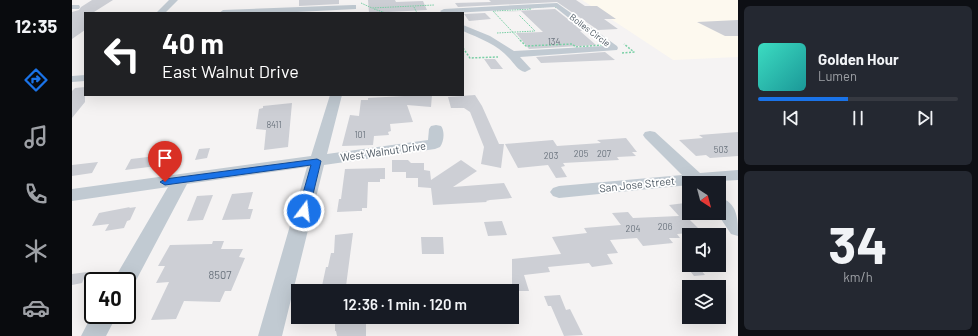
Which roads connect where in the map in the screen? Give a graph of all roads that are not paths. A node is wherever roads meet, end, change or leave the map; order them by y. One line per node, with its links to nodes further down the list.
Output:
1 (174, 0): 4 (street)
2 (436, 4): 6 (street)
3 (354, 6): 5 (street)
4 (161, 12)
5 (242, 12)
6 (444, 12): 8 (street, Bolles Circle)
7 (464, 28): 8 (street)
8 (508, 55): 9 (street)
9 (525, 69)
10 (84, 78): 11 (street)
11 (72, 79)
12 (336, 96): 15 (street)
13 (436, 129): 15 (street, West Walnut Drive)
14 (650, 135): 17 (street)
15 (317, 161): 19 (street); 28 (street)
16 (738, 174): 18 (street, San Jose Street)
17 (694, 176)
18 (725, 176)
19 (181, 180): 22 (street); 25 (street)
20 (682, 181): 21 (street, San Jose Street)
21 (560, 192)
22 (72, 195)
23 (726, 211): 24 (street)
24 (738, 229)
25 (129, 272)
26 (100, 324): 27 (street)
27 (94, 336)
28 (270, 336)

